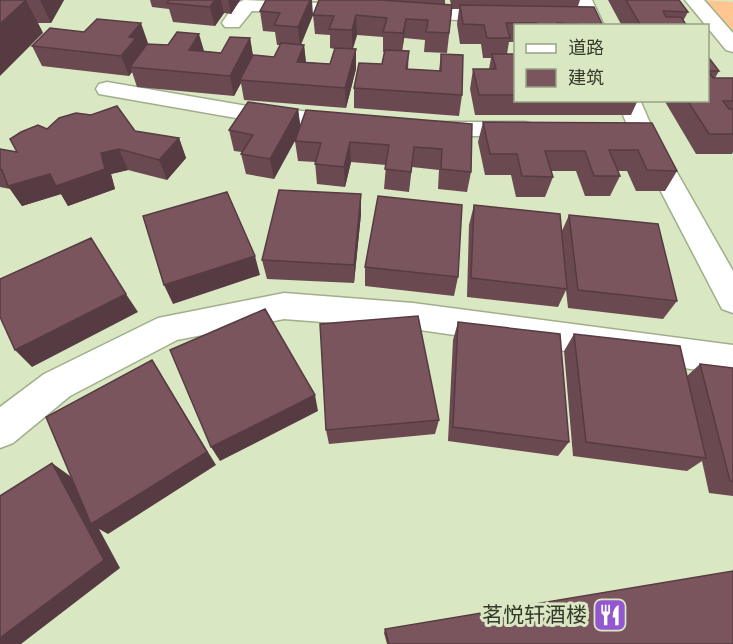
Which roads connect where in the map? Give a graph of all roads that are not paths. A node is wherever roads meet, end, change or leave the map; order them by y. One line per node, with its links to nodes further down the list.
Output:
1 (694, 0): 6 (street)
2 (589, 14): 4 (street)
3 (523, 16): 5 (street)
4 (568, 16)
5 (232, 23)
6 (733, 46)
7 (107, 89): 9 (street)
8 (628, 102): 12 (street)
9 (366, 124)
10 (400, 126): 11 (street)
11 (548, 129)
12 (733, 300)
13 (733, 360): 14 (street)
14 (0, 430)

